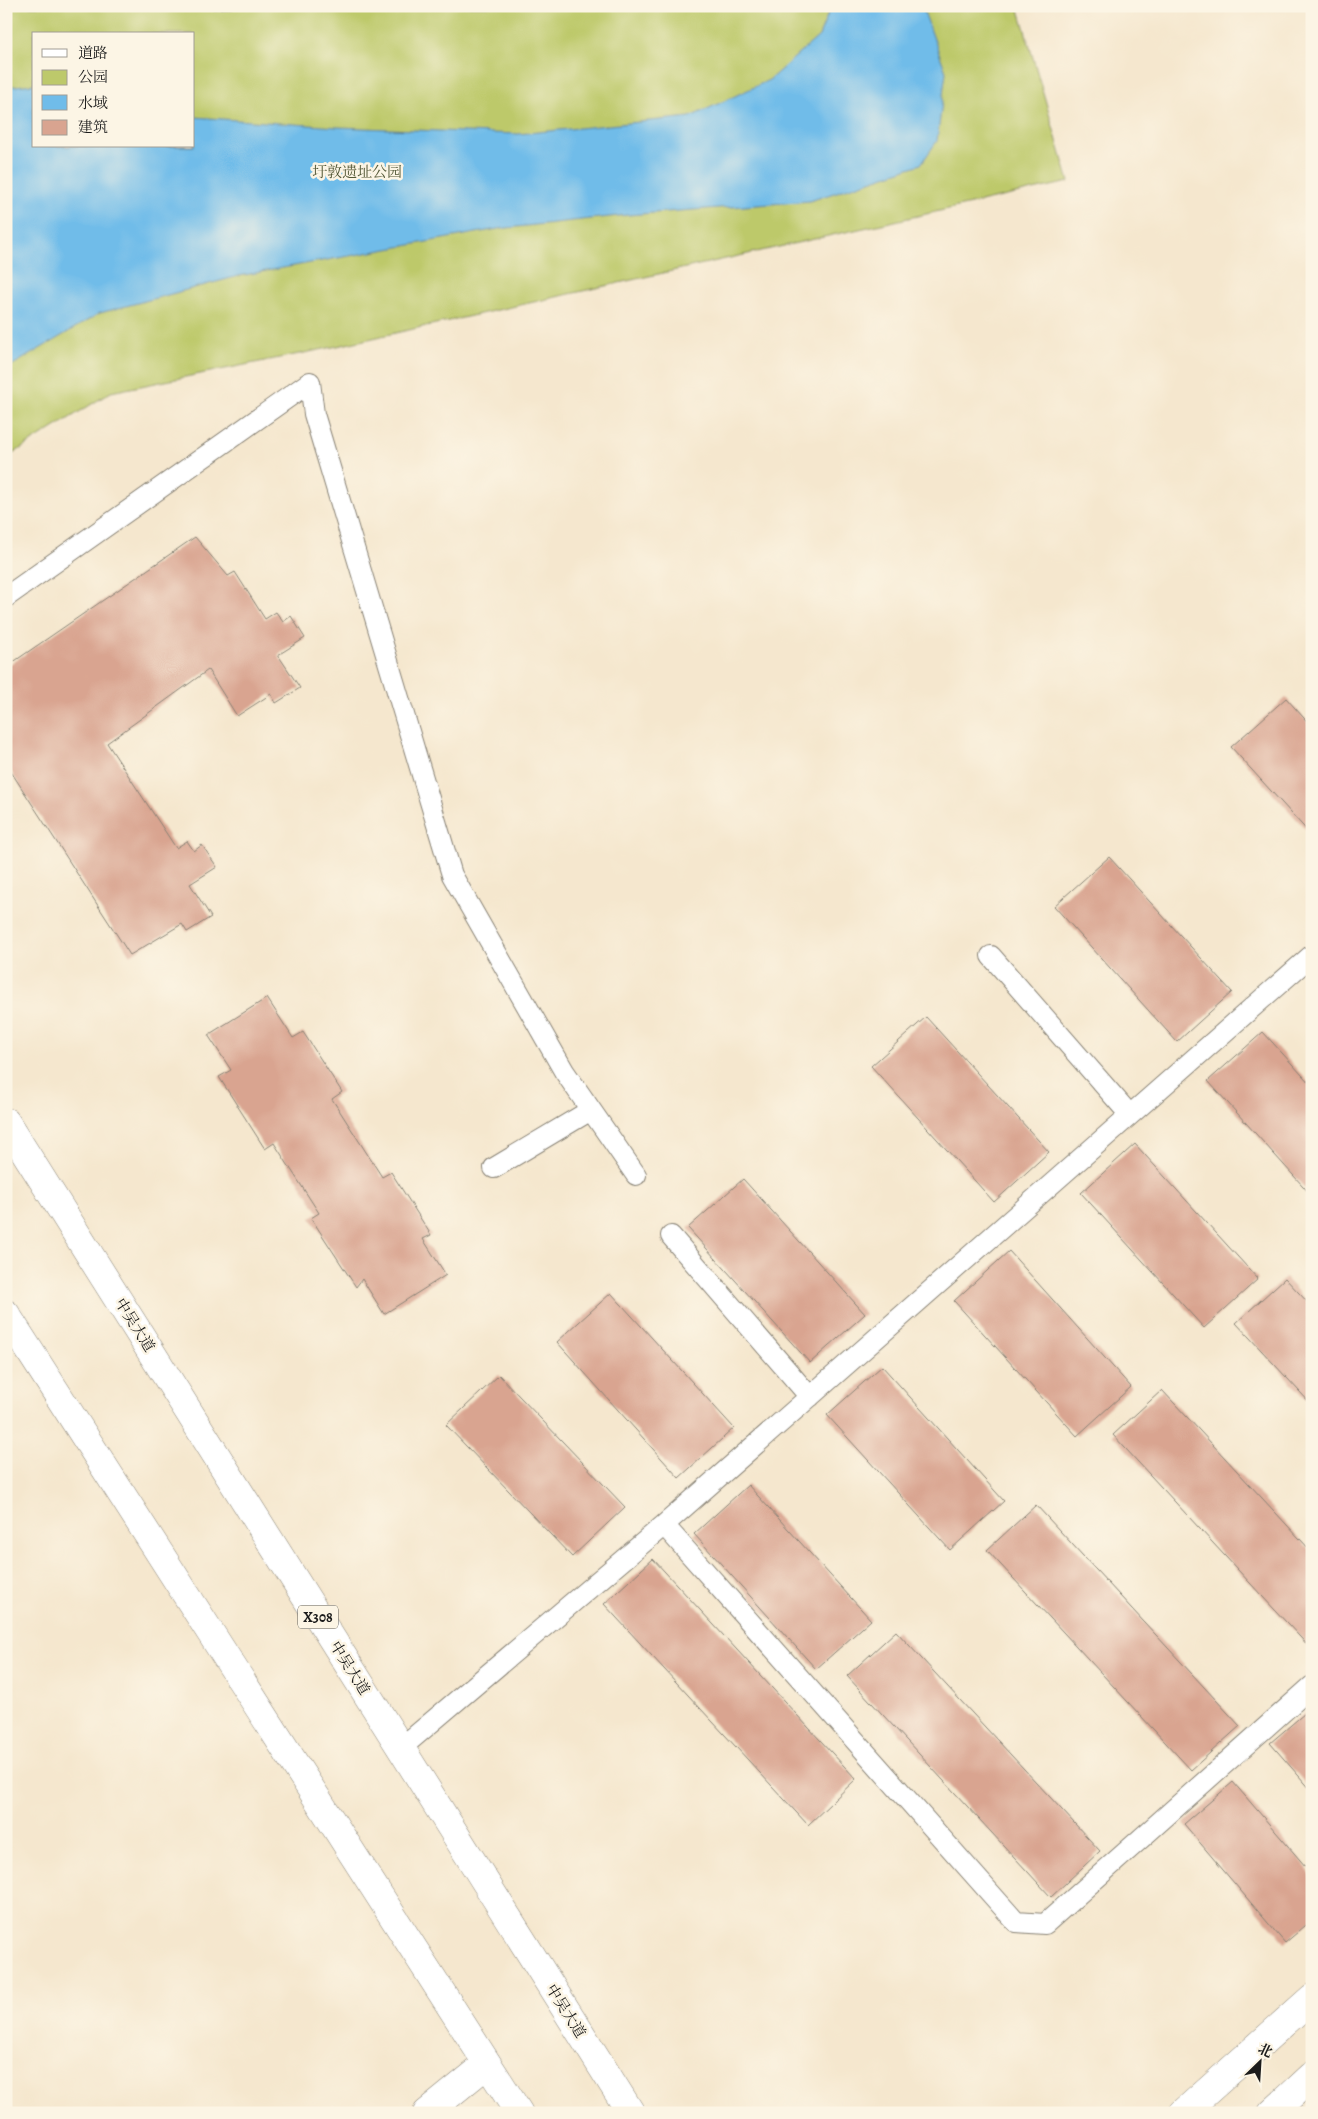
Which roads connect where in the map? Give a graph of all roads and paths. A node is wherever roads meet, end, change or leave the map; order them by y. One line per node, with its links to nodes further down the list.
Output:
1 (6, 597): 4 (lane)
2 (1312, 955): 5 (lane)
3 (991, 956): 5 (lane)
4 (591, 1110): 7 (lane); 8 (lane)
5 (1130, 1116): 11 (lane)
6 (6, 1122): 14 (main road, 中吴大道 / X308)
7 (494, 1168)
8 (636, 1175)
9 (671, 1236): 11 (lane)
10 (6, 1314): 16 (main road)
11 (810, 1397): 12 (lane)
12 (664, 1526): 13 (lane); 14 (lane)
13 (1312, 1686)
14 (401, 1748): 20 (main road, 中吴大道 / X308)
15 (1312, 1998): 21 (main road)
16 (488, 2064): 18 (main road); 19 (main road)
17 (1312, 2076): 22 (main road)
18 (427, 2113)
19 (519, 2113)
20 (631, 2113)
21 (1183, 2113)
22 (1272, 2113)

